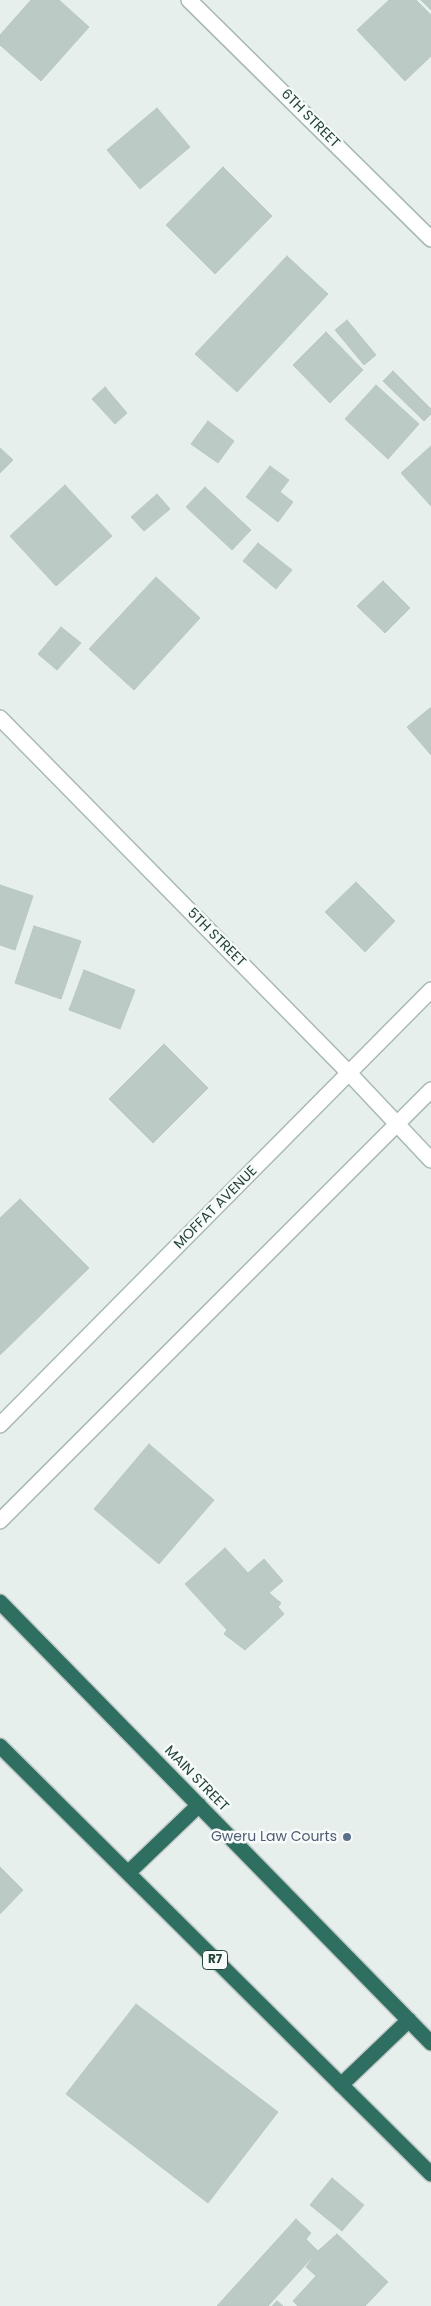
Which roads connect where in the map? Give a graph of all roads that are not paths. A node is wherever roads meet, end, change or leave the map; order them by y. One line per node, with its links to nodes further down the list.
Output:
1 (189, 0): 2 (street, 6TH STREET)
2 (431, 239)
3 (0, 718): 5 (street, 5TH STREET)
4 (431, 990): 5 (street, MOFFAT AVENUE)
5 (349, 1073): 7 (street, 5TH STREET); 9 (street, MOFFAT AVENUE)
6 (431, 1090): 7 (street)
7 (396, 1125): 8 (street, 5TH STREET); 10 (street)
8 (431, 1160)
9 (0, 1424)
10 (0, 1520)
11 (0, 1602): 13 (highway, MAIN STREET)
12 (0, 1746): 14 (highway, R7)
13 (199, 1805): 14 (highway); 15 (highway, MAIN STREET)
14 (128, 1873): 17 (highway, R7)
15 (409, 2020): 16 (highway, MAIN STREET); 17 (highway)
16 (431, 2043)
17 (342, 2085): 18 (highway, R7)
18 (431, 2174)

